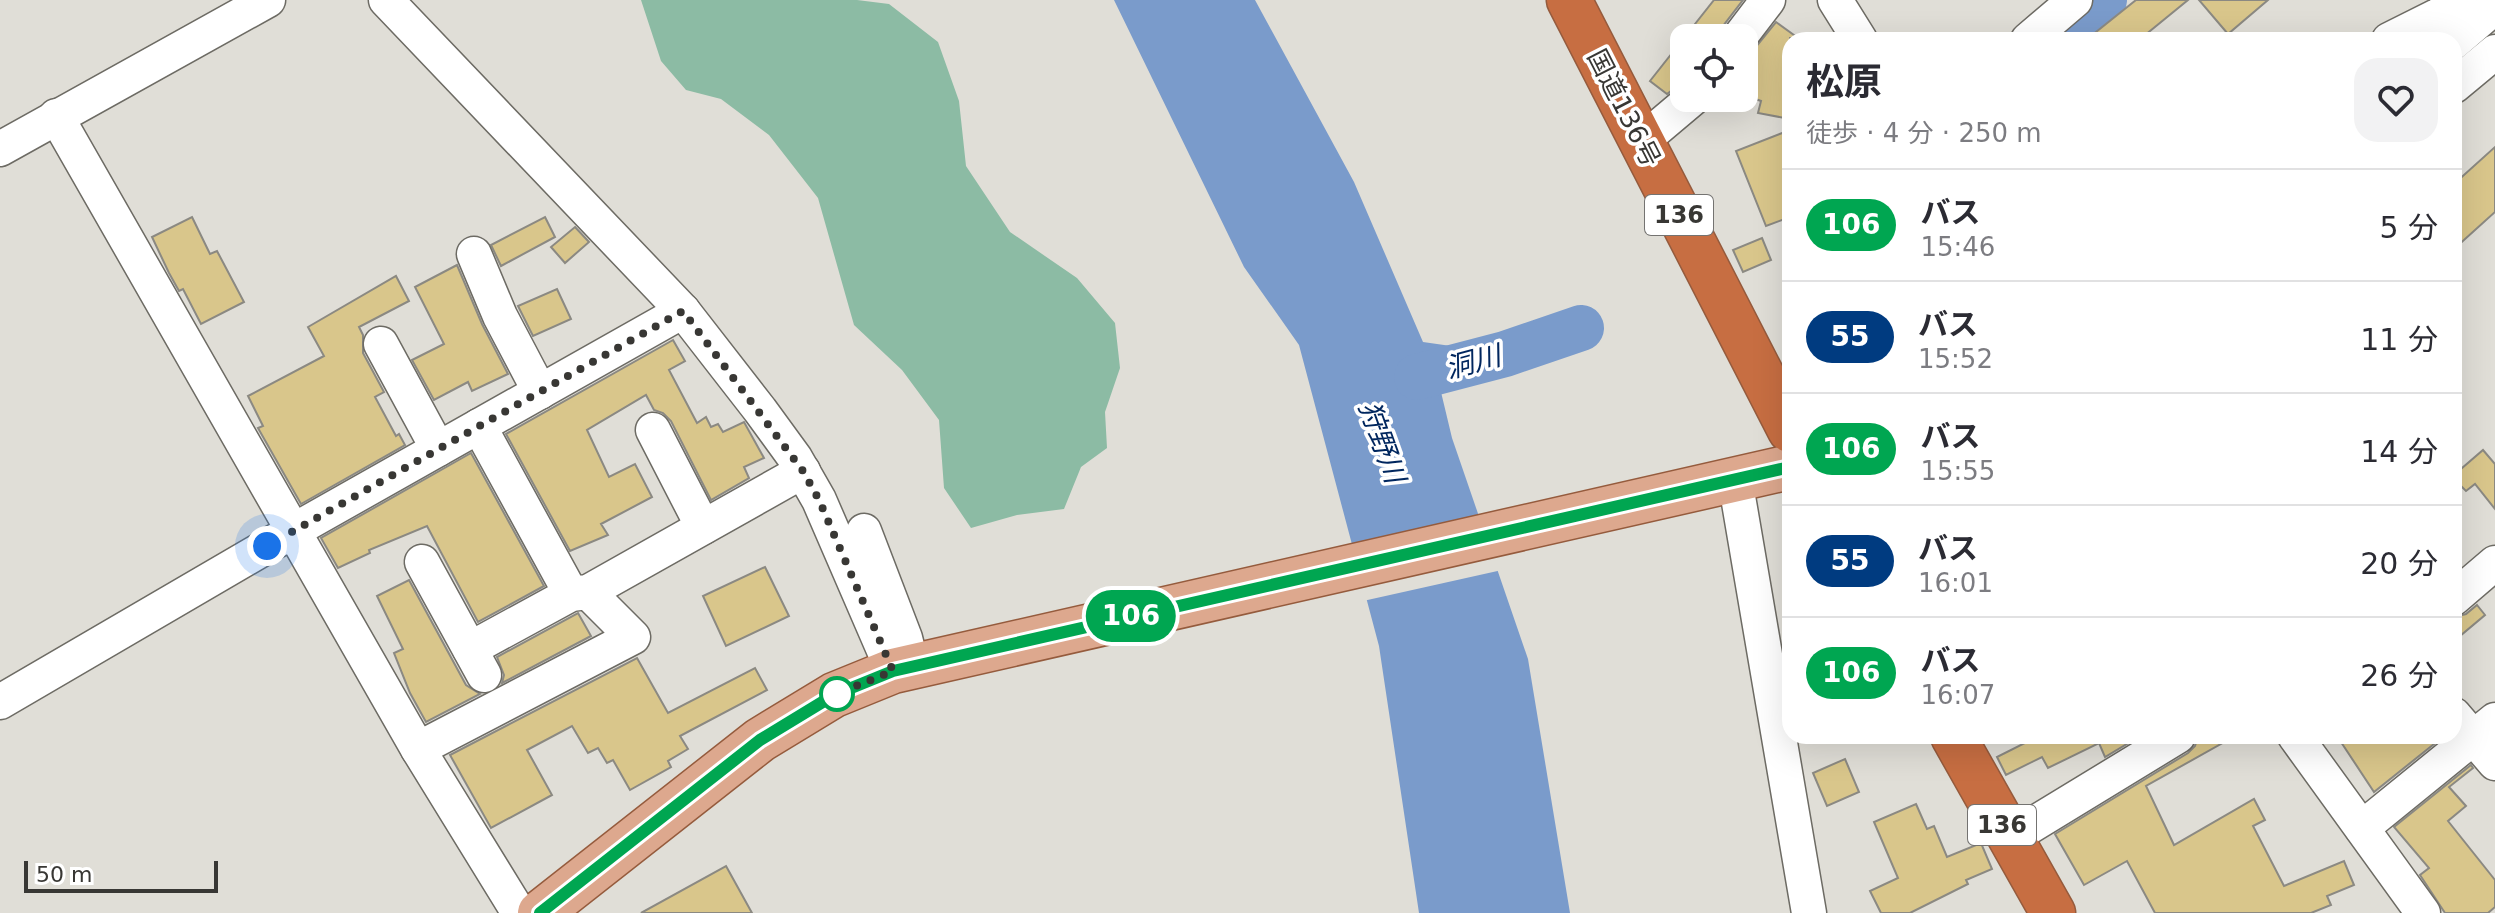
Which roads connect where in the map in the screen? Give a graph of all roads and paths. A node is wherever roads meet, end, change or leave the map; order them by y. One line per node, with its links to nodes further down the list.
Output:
1 (268, 0): 16 (street)
2 (386, 0): 20 (street)
3 (1569, 0): 17 (highway, 国道136号 / 136)
4 (1768, 0): 9 (street)
5 (1835, 0): 10 (street)
6 (2075, 0): 11 (street)
7 (2495, 7): 8 (street)
8 (2445, 14): 12 (street)
9 (1750, 24)
10 (1855, 32)
11 (2037, 32)
12 (2406, 32)
13 (2495, 52): 14 (street)
14 (2462, 79)
15 (1676, 112): 17 (street)
16 (56, 116): 18 (street); 30 (street)
17 (1642, 141): 22 (highway, 国道136号 / 136)
18 (0, 149)
19 (474, 254): 23 (street)
20 (683, 311): 23 (street); 27 (street)
21 (381, 344): 26 (street)
22 (1779, 380)
23 (540, 392): 24 (street)
24 (479, 426): 26 (street); 35 (street)
25 (653, 430): 29 (street)
26 (438, 449): 30 (street)
27 (803, 471): 29 (street); 37 (street)
28 (1764, 473): 36 (street); 37 (main road)
29 (703, 527): 35 (street)
30 (293, 531): 38 (street); 45 (street)
31 (864, 531): 37 (street)
32 (422, 562): 35 (street)
33 (2495, 563): 34 (street)
34 (2462, 591)
35 (580, 593): 45 (street)
36 (1782, 649)
37 (910, 667): 50 (main road)
38 (0, 702)
39 (2474, 724): 46 (street)
40 (1792, 744): 51 (street)
41 (1957, 744): 48 (highway, 136)
42 (2165, 744): 48 (street)
43 (2301, 744): 47 (street)
44 (2452, 744): 47 (street)
45 (418, 749): 49 (street)
46 (2495, 763)
47 (2362, 828): 53 (street)
48 (2009, 839): 52 (highway, 136)
49 (519, 913)
50 (540, 913)
51 (1809, 913)
52 (2053, 913)
53 (2423, 913)

